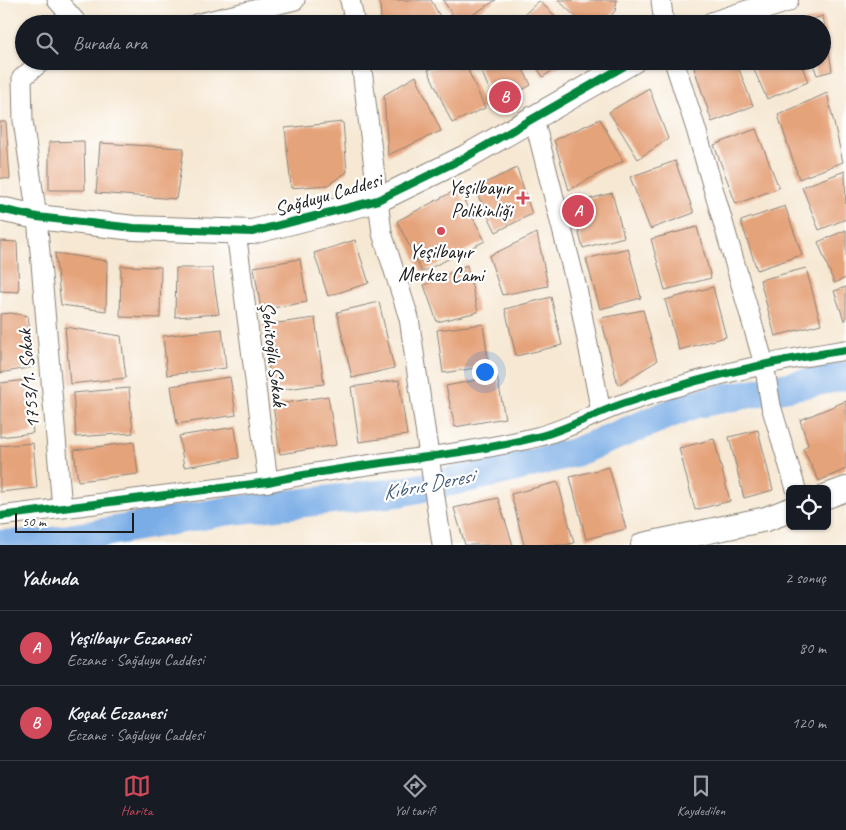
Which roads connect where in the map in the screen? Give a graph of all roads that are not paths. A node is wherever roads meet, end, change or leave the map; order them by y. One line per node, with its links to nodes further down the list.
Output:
1 (56, 0): 6 (street)
2 (295, 0): 7 (street)
3 (350, 0): 8 (street)
4 (661, 0): 9 (street)
5 (786, 0): 10 (street)
6 (70, 15)
7 (233, 15)
8 (353, 15)
9 (663, 15)
10 (740, 15)
11 (31, 70): 18 (street, 1753/1. Sokak)
12 (362, 70): 16 (street)
13 (618, 70): 15 (street, Sağduyu Caddesi)
14 (677, 70): 21 (street)
15 (534, 120): 16 (street, Sağduyu Caddesi); 22 (street)
16 (378, 200): 19 (street, Sağduyu Caddesi); 23 (street)
17 (0, 209): 18 (street, Sağduyu Caddesi)
18 (37, 217): 19 (street, Sağduyu Caddesi); 28 (street, 1753/1. Sokak)
19 (236, 231): 24 (street, Şehitoğlu Sokak)
20 (846, 350): 21 (street)
21 (765, 365): 22 (street); 25 (street)
22 (601, 412): 23 (street)
23 (430, 457): 24 (street); 31 (street)
24 (268, 482): 28 (street)
25 (795, 485)
26 (846, 489): 27 (street)
27 (831, 495)
28 (62, 508): 30 (street)
29 (786, 512): 32 (street)
30 (0, 516)
31 (442, 545)
32 (643, 545)

